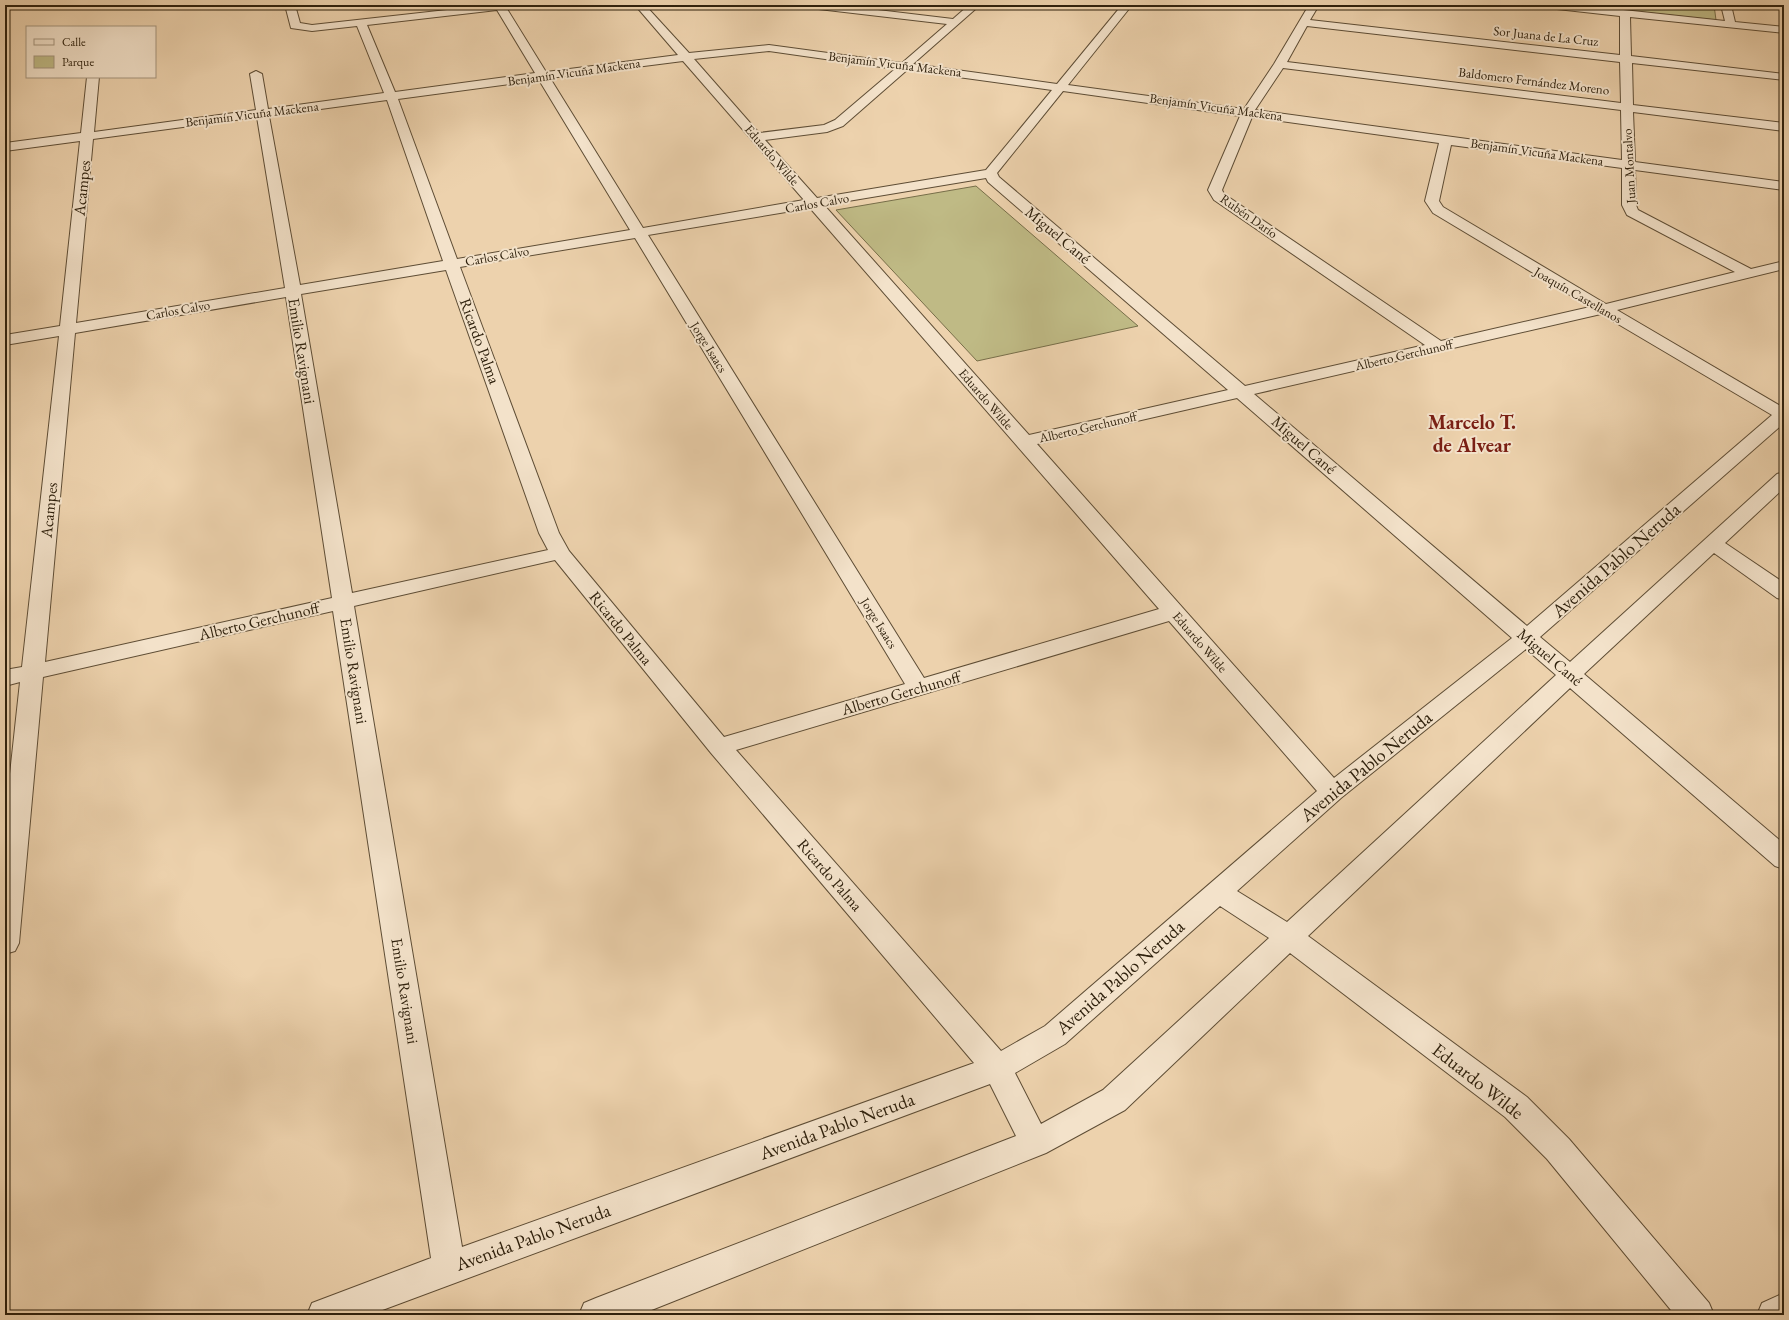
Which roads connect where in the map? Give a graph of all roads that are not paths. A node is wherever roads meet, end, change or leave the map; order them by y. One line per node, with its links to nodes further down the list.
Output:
1 (290, 5): 14 (street)
2 (519, 5): 10 (street)
3 (640, 5): 17 (street, Eduardo Wilde)
4 (810, 5): 12 (street)
5 (975, 5): 12 (street)
6 (1127, 5): 25 (street)
7 (1314, 5): 13 (street, Rubén Darío)
8 (1548, 5): 11 (street)
9 (1726, 5): 15 (street)
10 (500, 7): 14 (street); 22 (street, Jorge Isaacs)
11 (1625, 13): 15 (street); 18 (street, Juan Montalvo)
12 (955, 22): 20 (street)
13 (1305, 23): 18 (street, Sor Juana de La Cruz); 19 (street, Rubén Darío)
14 (361, 24): 26 (street, Ricardo Palma)
15 (1731, 25): 16 (street)
16 (1784, 30)
17 (685, 57): 20 (street, Benjamín Vicuña Mackena); 22 (street, Benjamín Vicuña Mackena); 32 (street, Eduardo Wilde)
18 (1626, 59): 23 (street, Sor Juana de La Cruz); 27 (street, Juan Montalvo)
19 (1280, 64): 27 (street, Baldomero Fernández Moreno); 28 (street, Rubén Darío)
20 (904, 65): 25 (street, Benjamín Vicuña Mackena); 32 (street)
21 (256, 74): 29 (street, Emilio Ravignani)
22 (542, 76): 26 (street, Benjamín Vicuña Mackena); 39 (street, Jorge Isaacs)
23 (1784, 77)
24 (93, 78): 31 (street, Acampes)
25 (1061, 86): 28 (street, Benjamín Vicuña Mackena); 36 (street)
26 (391, 96): 29 (street, Benjamín Vicuña Mackena); 40 (street, Ricardo Palma)
27 (1627, 107): 30 (street, Baldomero Fernández Moreno); 35 (street, Juan Montalvo)
28 (1248, 112): 33 (street, Benjamín Vicuña Mackena); 47 (street, Rubén Darío)
29 (264, 113): 31 (street, Benjamín Vicuña Mackena); 43 (street, Emilio Ravignani)
30 (1784, 127)
31 (87, 136): 34 (street, Benjamín Vicuña Mackena); 45 (street, Acampes)
32 (756, 137): 38 (street, Eduardo Wilde)
33 (1446, 140): 35 (street, Benjamín Vicuña Mackena); 44 (street, Joaquín Castellanos)
34 (5, 147)
35 (1628, 165): 37 (street, Benjamín Vicuña Mackena); 42 (street, Juan Montalvo)
36 (990, 174): 38 (street, Carlos Calvo); 48 (street, Miguel Cané)
37 (1784, 186)
38 (814, 204): 39 (street, Carlos Calvo); 50 (street, Eduardo Wilde)
39 (638, 233): 40 (street, Carlos Calvo); 61 (street, Jorge Isaacs)
40 (452, 264): 43 (street, Carlos Calvo); 53 (street, Ricardo Palma)
41 (1784, 265): 42 (street, Alberto Gerchunoff)
42 (1748, 273): 44 (street, Alberto Gerchunoff)
43 (293, 291): 45 (street, Carlos Calvo); 55 (street, Emilio Ravignani)
44 (1603, 309): 47 (street, Alberto Gerchunoff); 49 (street, Joaquín Castellanos)
45 (67, 329): 46 (street, Carlos Calvo); 58 (street, Acampes)
46 (5, 340)
47 (1439, 347): 48 (street, Alberto Gerchunoff)
48 (1243, 392): 50 (street, Alberto Gerchunoff); 57 (street, Miguel Cané)
49 (1784, 414): 57 (street, Avenida Pablo Neruda)
50 (1024, 442): 56 (street, Eduardo Wilde)
51 (1784, 478): 52 (street)
52 (1714, 544): 54 (street); 59 (street)
53 (560, 553): 55 (street, Alberto Gerchunoff); 62 (street, Ricardo Palma)
54 (1784, 593)
55 (343, 602): 58 (street, Alberto Gerchunoff); 70 (street, Emilio Ravignani)
56 (1174, 612): 61 (street, Alberto Gerchunoff); 63 (street, Eduardo Wilde)
57 (1527, 637): 59 (street, Miguel Cané); 63 (street, Avenida Pablo Neruda)
58 (33, 672): 60 (street, Alberto Gerchunoff); 67 (street, Acampes)
59 (1571, 674): 64 (street, Miguel Cané); 66 (street)
60 (5, 678)
61 (919, 688): 62 (street, Alberto Gerchunoff)
62 (719, 746): 68 (street, Ricardo Palma)
63 (1332, 792): 65 (street, Avenida Pablo Neruda)
64 (1784, 859)
65 (1218, 892): 66 (street, Eduardo Wilde); 68 (street, Avenida Pablo Neruda)
66 (1289, 937): 69 (street); 74 (street, Eduardo Wilde)
67 (5, 943)
68 (997, 1068): 69 (street, Ricardo Palma); 70 (street, Avenida Pablo Neruda)
69 (1035, 1142): 73 (street)
70 (449, 1268): 72 (street, Avenida Pablo Neruda)
71 (1784, 1310): 75 (street)
72 (324, 1315)
73 (596, 1315)
74 (1697, 1315)
75 (1774, 1315)

